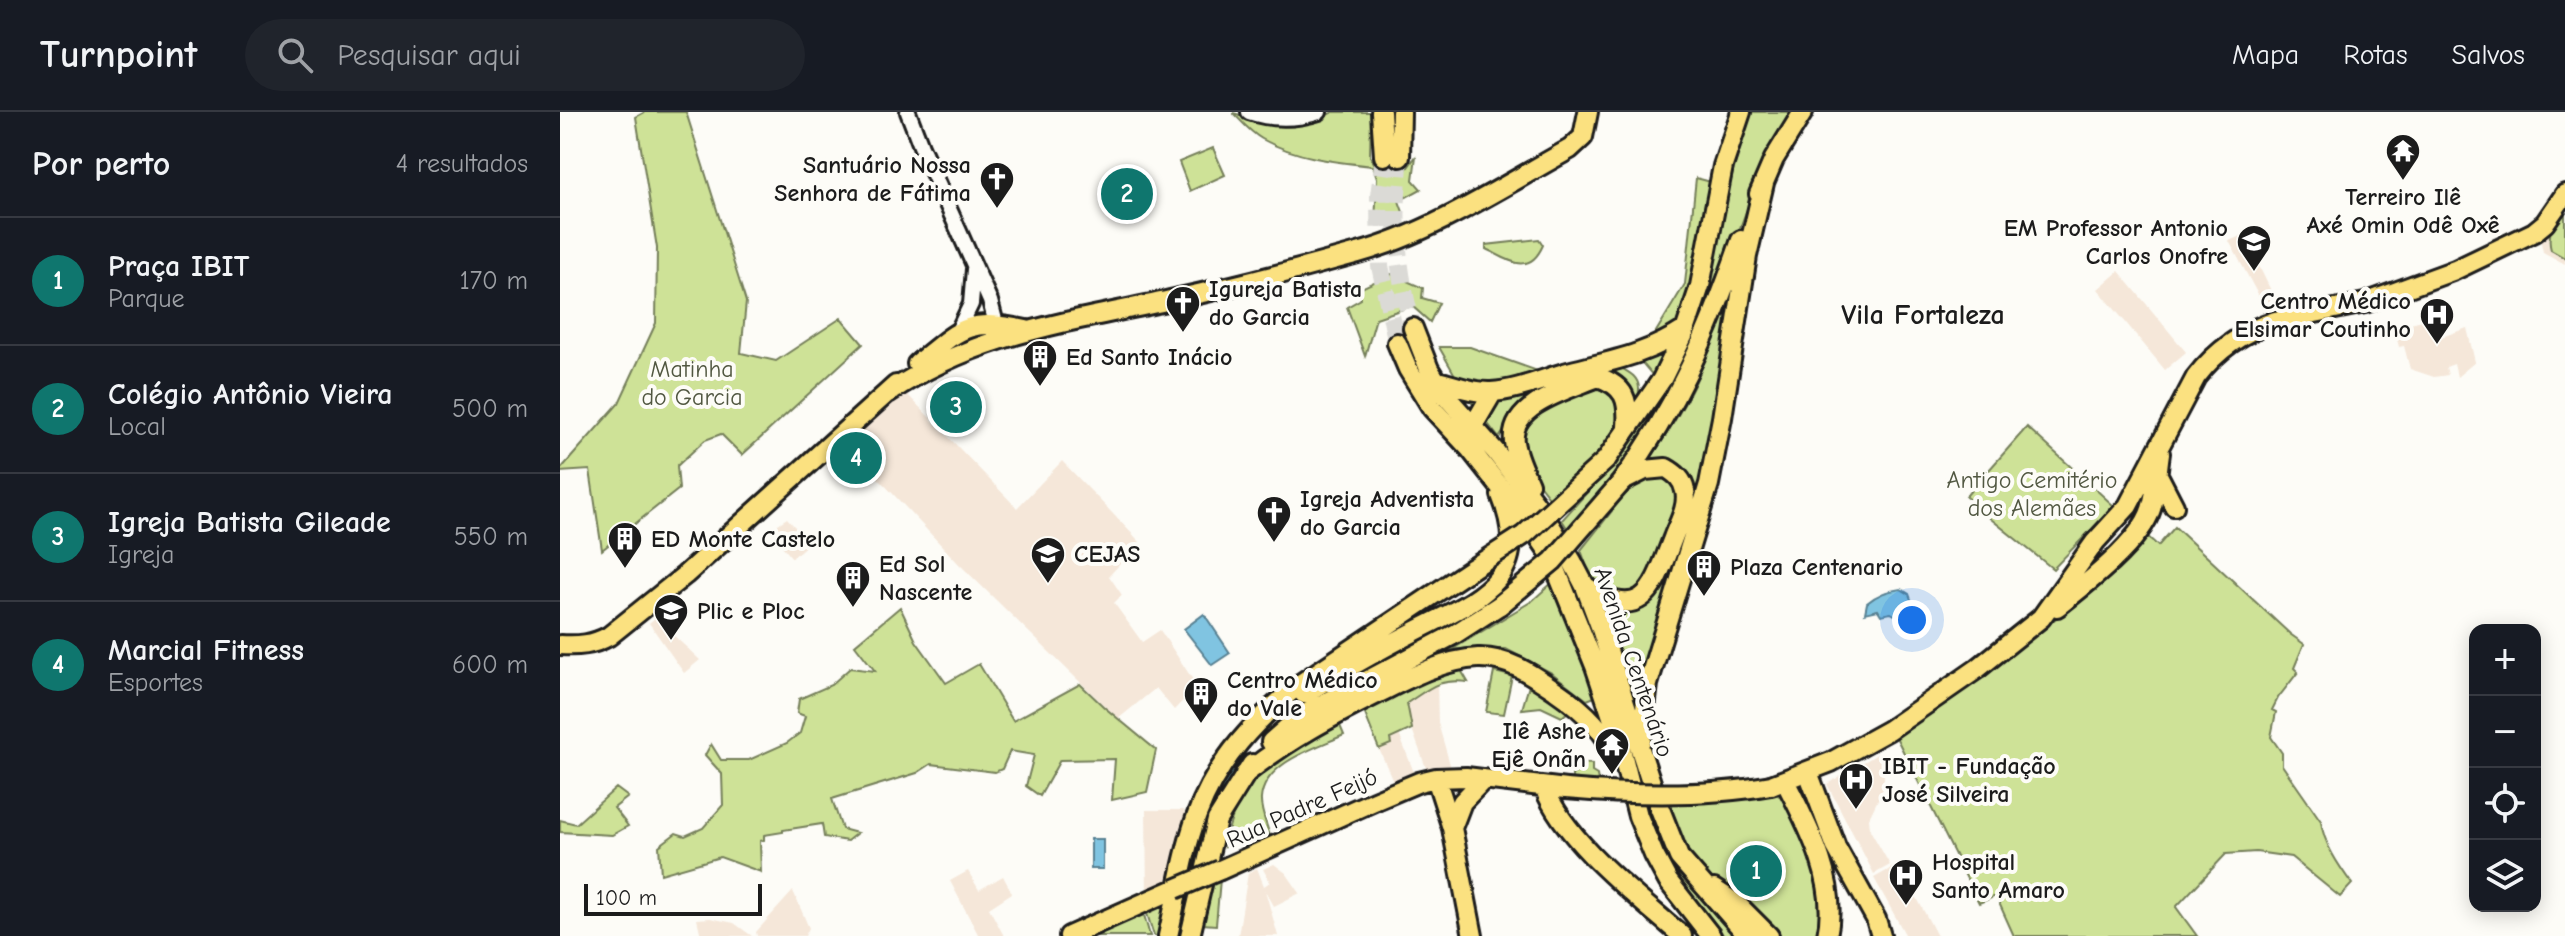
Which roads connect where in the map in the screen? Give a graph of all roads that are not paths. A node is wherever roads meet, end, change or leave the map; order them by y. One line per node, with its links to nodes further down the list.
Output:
1 (908, 112): 11 (street)
2 (1249, 112): 3 (street)
3 (1319, 112)
4 (1381, 112): 5 (main road)
5 (1401, 112)
6 (1588, 112): 14 (main road)
7 (1741, 112): 13 (main road)
8 (1803, 112): 9 (main road)
9 (1764, 183): 26 (main road); 37 (main road)
10 (2565, 194): 22 (main road)
11 (974, 264): 14 (street); 15 (street)
12 (1413, 328): 17 (main road, Avenida Centenário)
13 (1686, 329): 18 (main road); 21 (main road)
14 (994, 332): 15 (main road); 19 (main road)
15 (957, 333): 19 (main road)
16 (1397, 343): 23 (main road, Avenida Centenário)
17 (1437, 381): 18 (main road); 20 (main road, Avenida Centenário)
18 (1493, 392): 20 (main road)
19 (888, 393): 35 (main road)
20 (1473, 426): 23 (main road); 28 (main road, Avenida Centenário)
21 (1627, 427): 28 (main road); 36 (main road, bridge)
22 (2163, 438): 24 (main road); 29 (main road)
23 (1470, 449): 25 (main road, Avenida Centenário)
24 (2157, 471): 27 (main road); 30 (main road)
25 (1496, 482): 36 (main road); 44 (main road, Avenida Centenário)
26 (1621, 483): 33 (main road); 39 (main road, bridge)
27 (2174, 506)
28 (1542, 512): 33 (main road, Avenida Centenário)
29 (2124, 512): 30 (main road); 31 (main road)
30 (2145, 522): 32 (main road, Rua Padre Feijó)
31 (2088, 552): 32 (main road); 34 (main road)
32 (2103, 569): 34 (main road, Rua Padre Feijó)
33 (1585, 586): 37 (main road, Avenida Centenário)
34 (2041, 618): 38 (main road, Rua Padre Feijó)
35 (560, 645)
36 (1235, 746): 48 (main road)
37 (1640, 752): 46 (main road, Avenida Centenário)
38 (1808, 772): 42 (main road, Rua Padre Feijó); 56 (main road)
39 (1245, 774): 44 (main road); 49 (main road)
40 (1436, 778): 41 (main road, Rua Padre Feijó); 45 (main road); 47 (main road, Rua Padre Feijó, bridge)
41 (1484, 779): 43 (main road, Rua Padre Feijó); 45 (main road)
42 (1778, 783): 43 (main road, Rua Padre Feijó, bridge); 55 (main road)
43 (1544, 787): 51 (main road)
44 (1634, 798): 52 (main road, Avenida Centenário)
45 (1452, 828): 50 (main road)
46 (1697, 879): 53 (main road, Avenida Centenário); 54 (main road)
47 (1069, 936)
48 (1168, 936)
49 (1190, 936)
50 (1473, 936)
51 (1682, 936)
52 (1711, 936)
53 (1748, 936)
54 (1769, 936)
55 (1827, 936)
56 (1881, 936)

